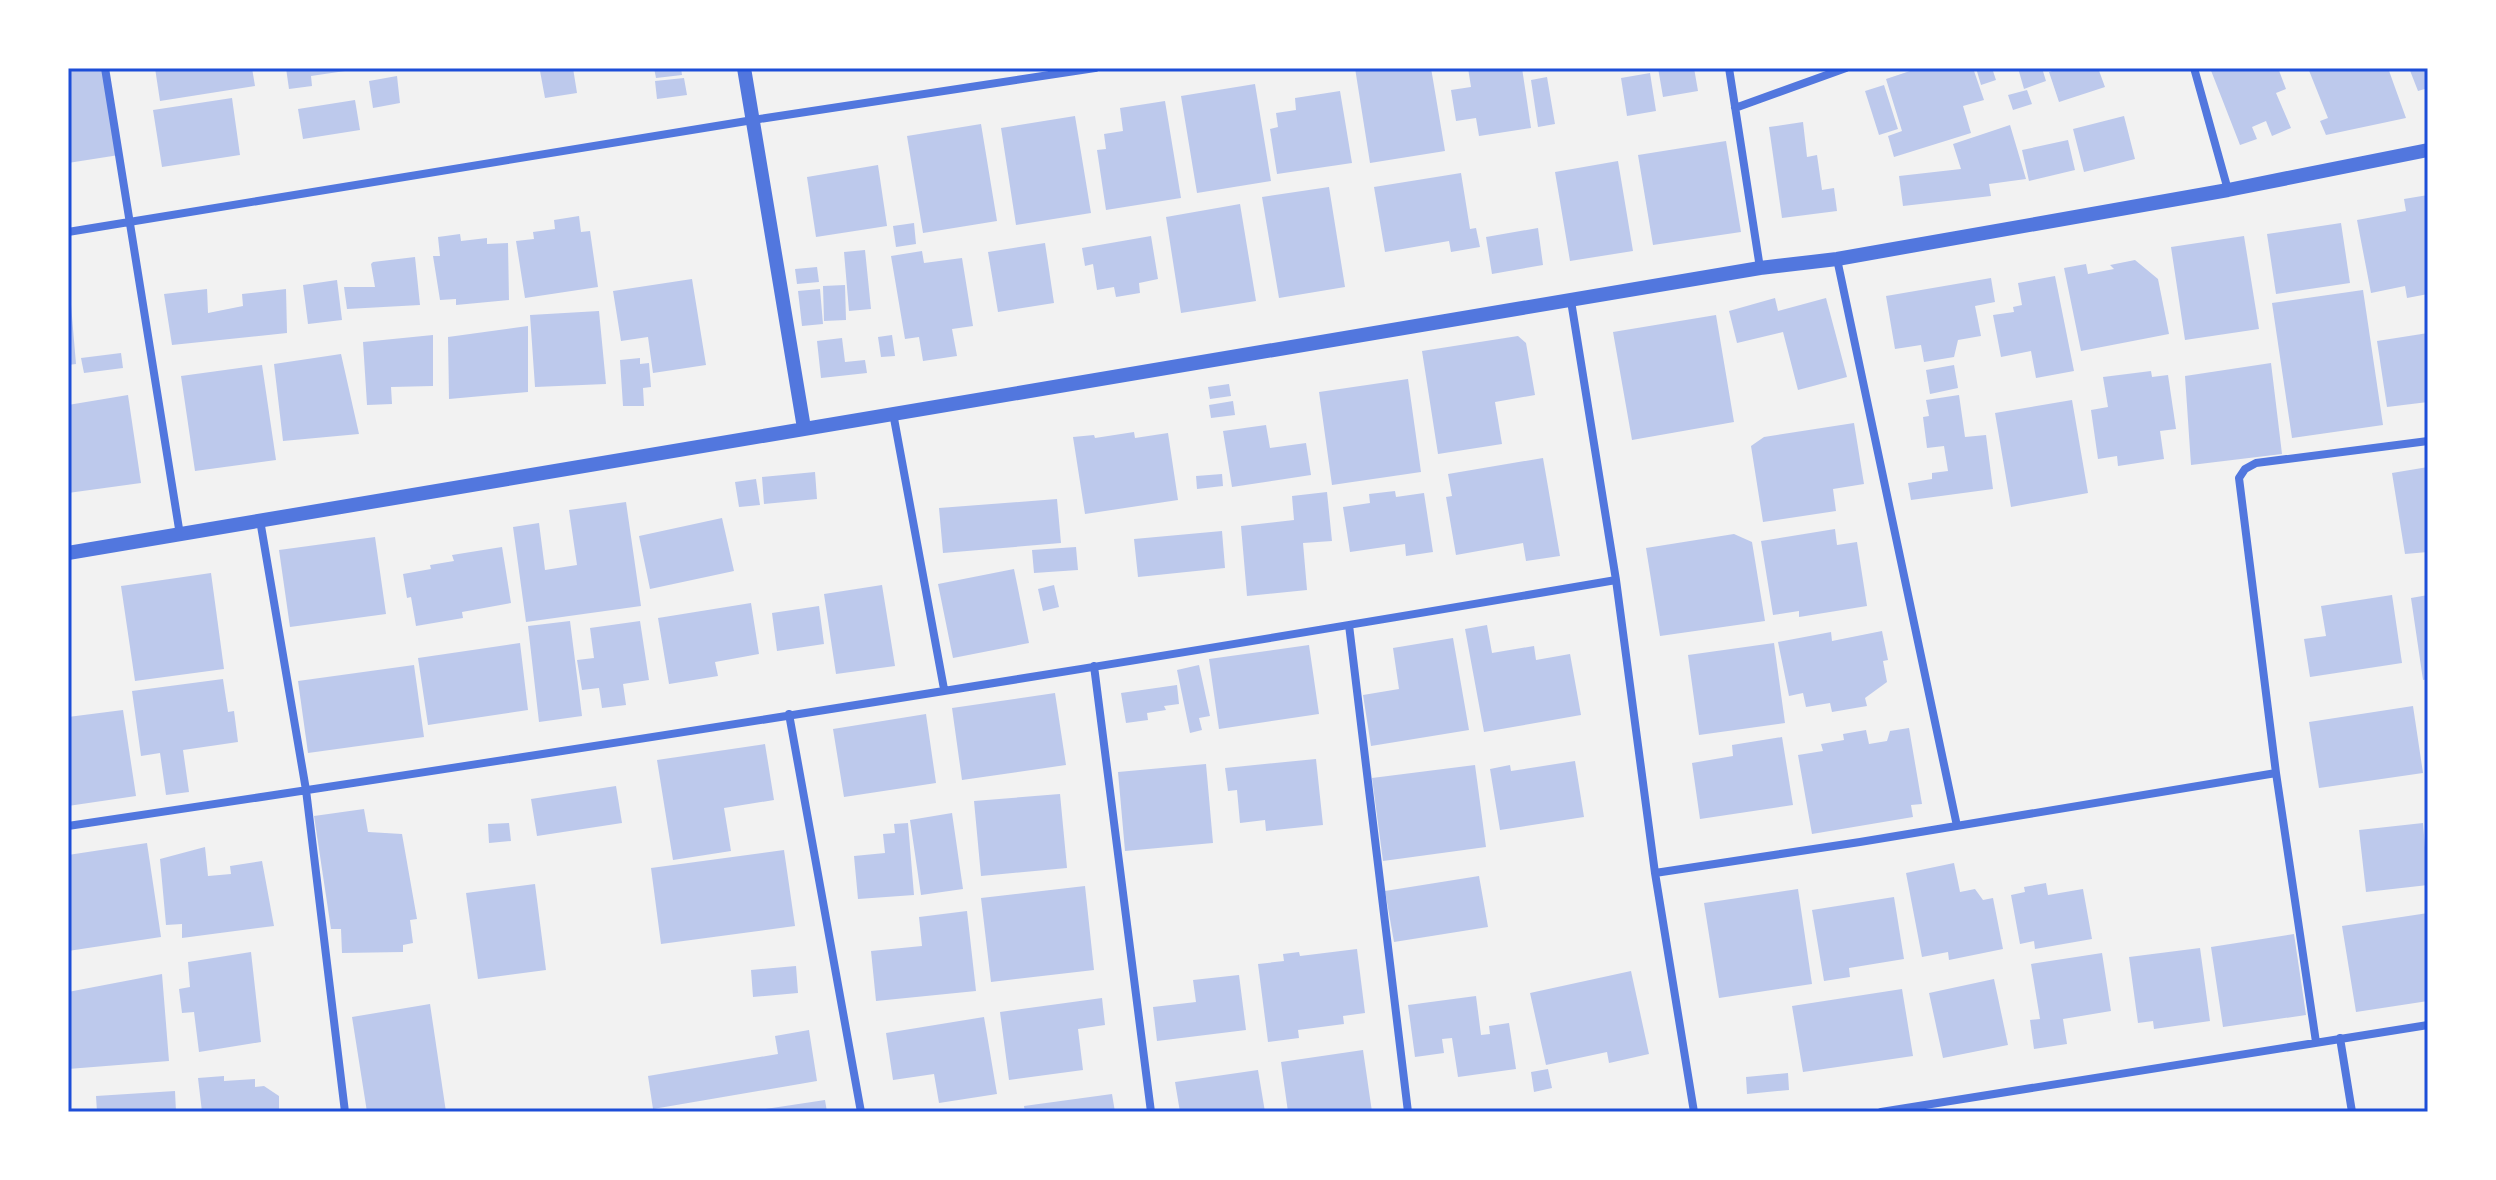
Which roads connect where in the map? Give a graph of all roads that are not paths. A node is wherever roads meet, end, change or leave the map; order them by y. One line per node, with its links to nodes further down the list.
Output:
1 (105, 68): 11 (street)
2 (744, 68): 8 (street)
3 (1095, 68): 8 (street)
4 (1729, 68): 7 (street)
5 (1846, 68): 7 (street)
6 (2194, 68): 10 (street)
7 (1735, 108): 14 (street)
8 (753, 120): 11 (street); 17 (street)
9 (2428, 150): 10 (street)
10 (2228, 190): 13 (street)
11 (130, 222): 12 (street); 20 (street)
12 (68, 232)
13 (1837, 259): 14 (street); 30 (street)
14 (1760, 268): 15 (street)
15 (1571, 301): 16 (street); 22 (street)
16 (893, 413): 17 (street); 25 (street)
17 (804, 428): 19 (street)
18 (2428, 441): 27 (street)
19 (260, 519): 20 (street); 28 (street)
20 (180, 535): 21 (street)
21 (68, 553)
22 (1616, 580): 23 (street); 31 (street)
23 (1349, 625): 24 (street); 38 (street)
24 (1094, 666): 25 (street); 37 (street)
25 (944, 689): 26 (street)
26 (789, 714): 28 (street); 36 (street)
27 (2276, 773): 30 (street); 34 (street)
28 (306, 790): 29 (street); 35 (street)
29 (68, 826)
30 (1957, 826): 31 (street)
31 (1655, 873): 39 (street)
32 (2428, 1025): 33 (street)
33 (2340, 1038): 34 (street); 41 (street)
34 (2316, 1042): 40 (street)
35 (345, 1112)
36 (861, 1112)
37 (1151, 1112)
38 (1408, 1112)
39 (1694, 1112)
40 (1881, 1112)
41 (2352, 1112)

